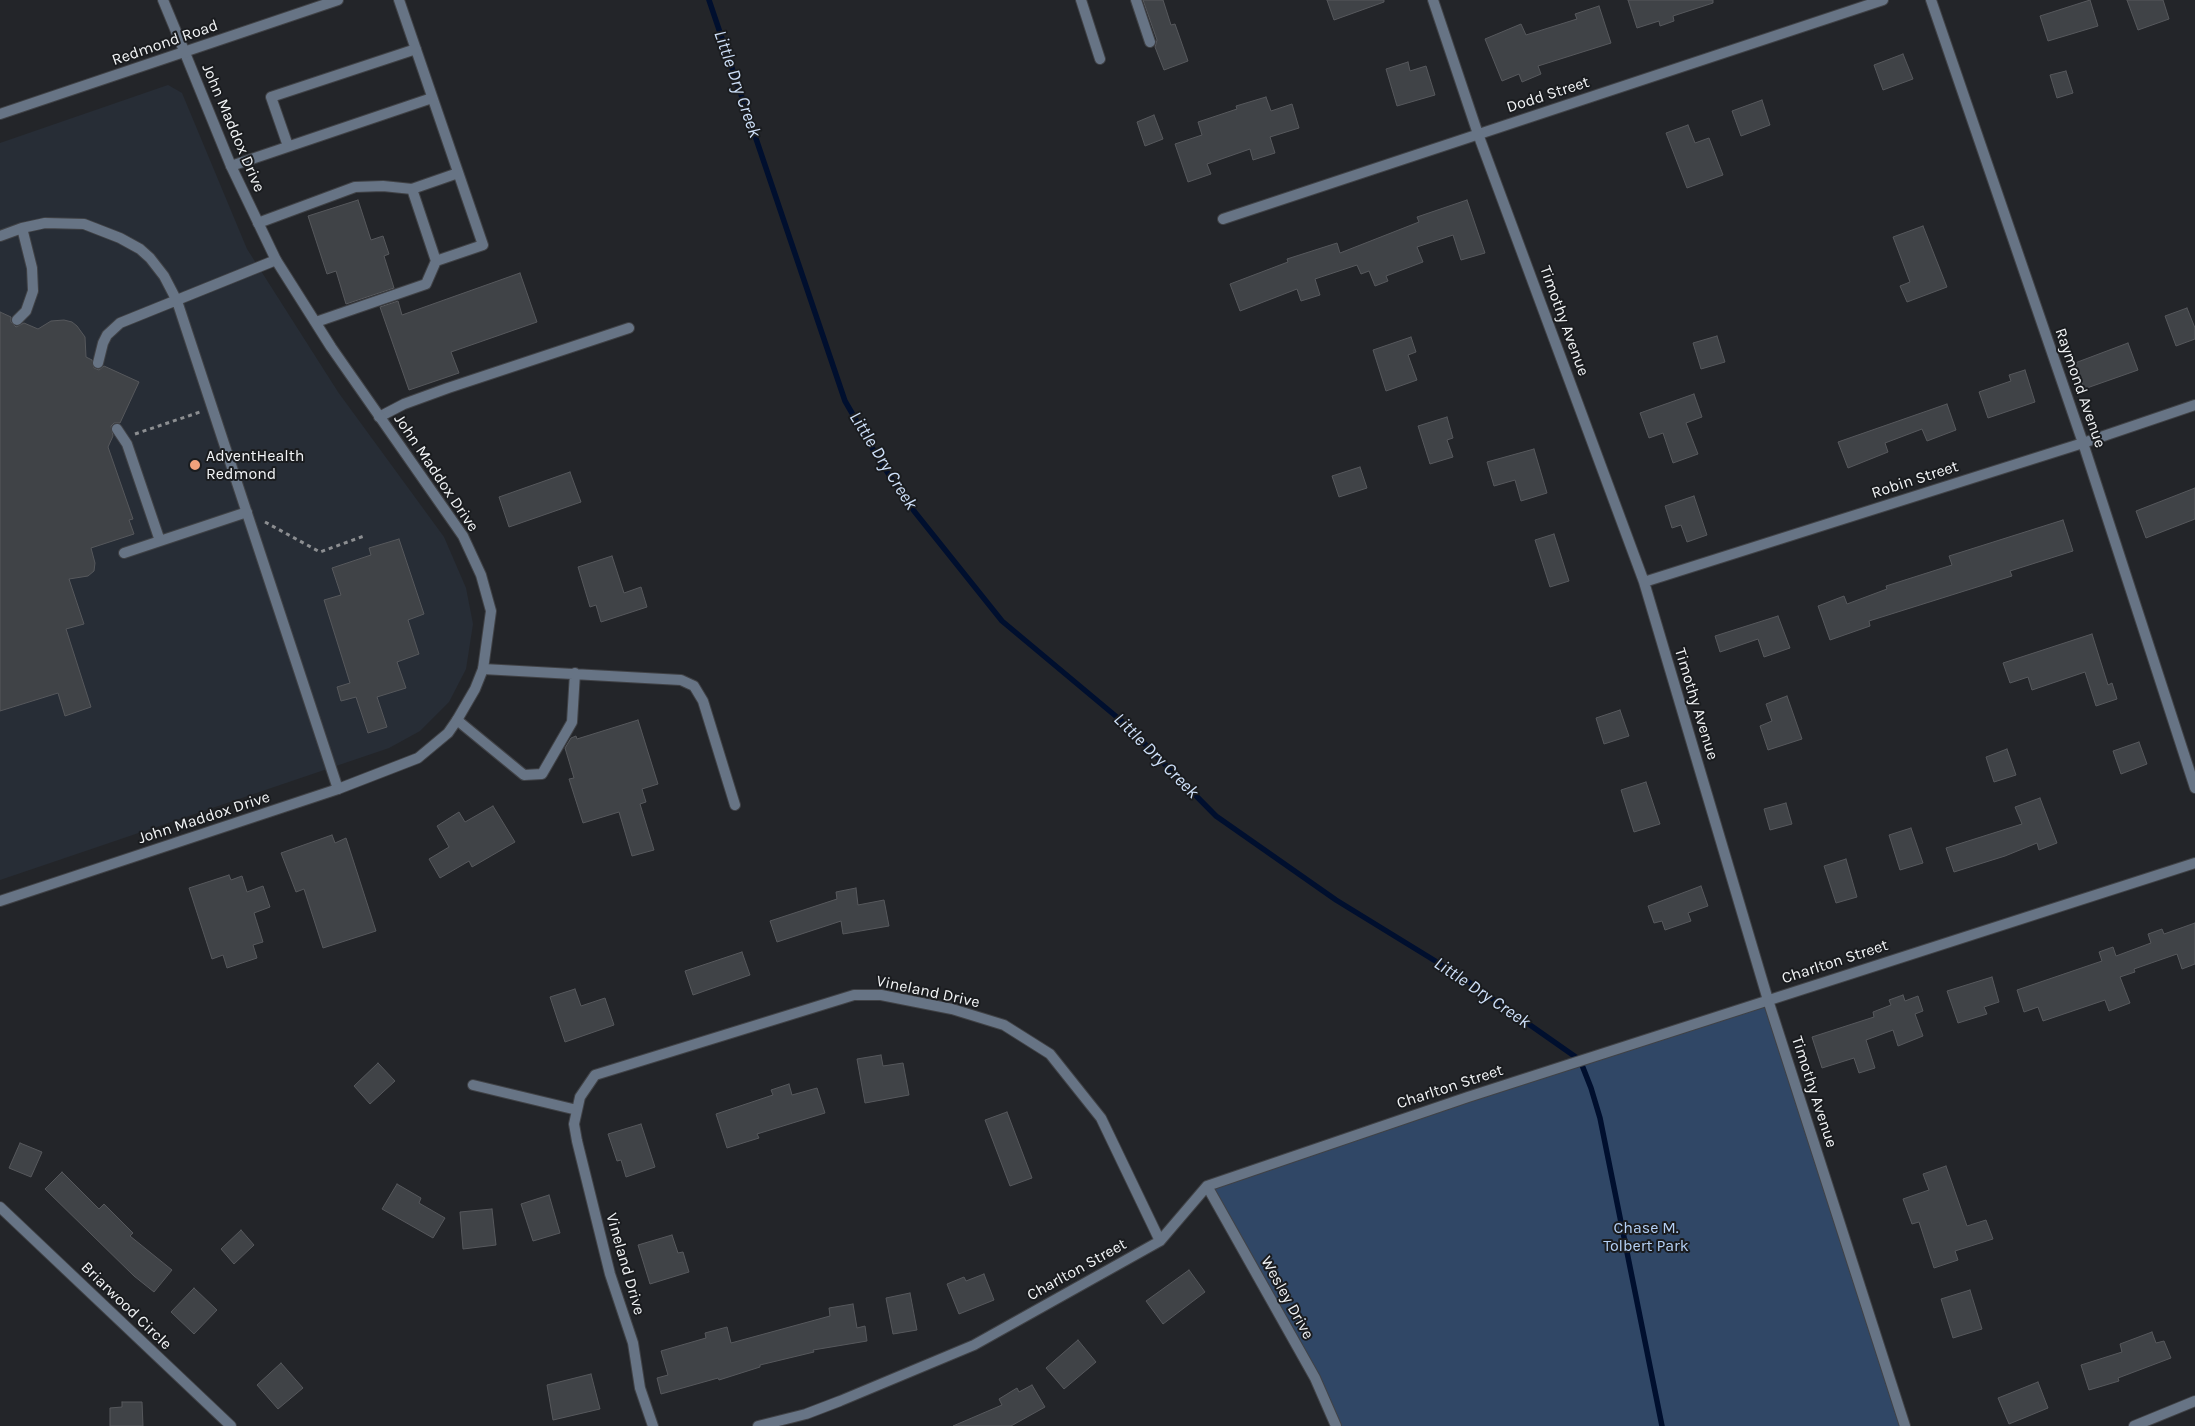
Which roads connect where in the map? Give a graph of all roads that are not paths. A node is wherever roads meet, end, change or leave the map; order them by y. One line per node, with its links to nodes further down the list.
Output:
1 (163, 0): 11 (street, John Maddox Drive)
2 (338, 0): 11 (street, Redmond Road)
3 (399, 0): 10 (street)
4 (1081, 0): 12 (street)
5 (1136, 0): 9 (street)
6 (1433, 0): 15 (street, Timothy Avenue)
7 (1883, 0): 15 (street, Dodd Street)
8 (1932, 0): 34 (street, Raymond Avenue)
9 (1150, 42)
10 (416, 49): 13 (street); 16 (street)
11 (185, 53): 14 (street, Redmond Road); 17 (street, John Maddox Drive)
12 (1100, 59)
13 (432, 98): 16 (street); 18 (street)
14 (0, 114)
15 (1478, 134): 20 (street, Dodd Street); 38 (street, Timothy Avenue)
16 (288, 146): 17 (street)
17 (231, 166): 21 (street, John Maddox Drive)
18 (458, 172): 19 (street); 25 (street)
19 (412, 189): 21 (street); 25 (street)
20 (1223, 219)
21 (258, 223): 24 (street, John Maddox Drive)
22 (22, 228): 23 (street); 26 (street); 27 (street)
23 (0, 236)
24 (276, 260): 26 (street); 28 (street, John Maddox Drive)
25 (436, 260): 28 (street)
26 (177, 300): 30 (street); 35 (street)
27 (18, 320)
28 (316, 322): 32 (street, John Maddox Drive)
29 (629, 328): 32 (street)
30 (98, 363)
31 (2195, 405): 34 (street, Robin Street)
32 (379, 417): 39 (street, John Maddox Drive)
33 (120, 433): 36 (street)
34 (2083, 443): 38 (street, Robin Street); 42 (street, Raymond Avenue)
35 (247, 512): 36 (street); 43 (street)
36 (160, 540): 37 (street)
37 (124, 553)
38 (1644, 582): 47 (street, Timothy Avenue)
39 (484, 669): 40 (street); 41 (street, John Maddox Drive)
40 (575, 674): 41 (street); 44 (street)
41 (457, 720): 43 (street, John Maddox Drive)
42 (2195, 788)
43 (338, 789): 46 (street, John Maddox Drive)
44 (735, 806)
45 (2195, 863): 47 (street, Charlton Street)
46 (0, 901)
47 (1768, 1000): 50 (street, Charlton Street); 58 (street, Timothy Avenue)
48 (473, 1085): 49 (street)
49 (577, 1110): 52 (street, Vineland Drive); 55 (street, Vineland Drive)
50 (1207, 1186): 52 (street, Charlton Street); 57 (street, Wesley Drive)
51 (0, 1207): 54 (street, Briarwood Circle)
52 (1160, 1241): 56 (street, Charlton Street)
53 (2195, 1400): 59 (street)
54 (232, 1426)
55 (653, 1426)
56 (758, 1426)
57 (1336, 1426)
58 (1905, 1426)
59 (2134, 1426)

